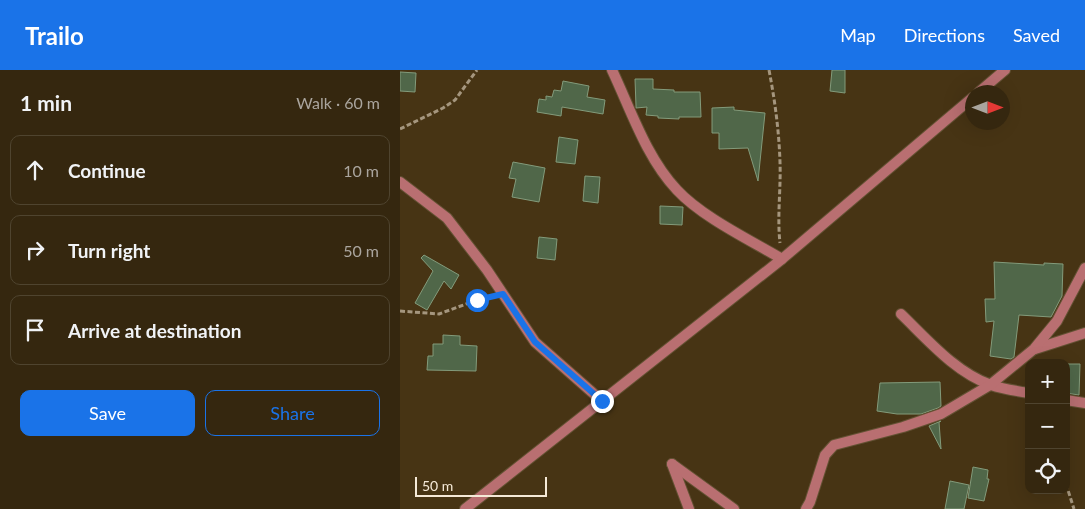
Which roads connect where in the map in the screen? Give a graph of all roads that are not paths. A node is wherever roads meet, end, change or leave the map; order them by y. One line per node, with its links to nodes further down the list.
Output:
1 (612, 70): 6 (street)
2 (1005, 70): 3 (street)
3 (987, 85)
4 (965, 104): 6 (street)
5 (400, 182): 13 (street)
6 (782, 259): 13 (street)
7 (1085, 268): 10 (street)
8 (901, 314): 11 (street)
9 (1085, 332): 10 (street)
10 (1034, 350): 11 (street)
11 (990, 385): 12 (street); 19 (street)
12 (1025, 392)
13 (602, 401): 16 (street)
14 (1070, 401): 15 (street)
15 (1085, 403)
16 (465, 509)
17 (689, 509): 18 (street)
18 (734, 509)
19 (806, 509)

